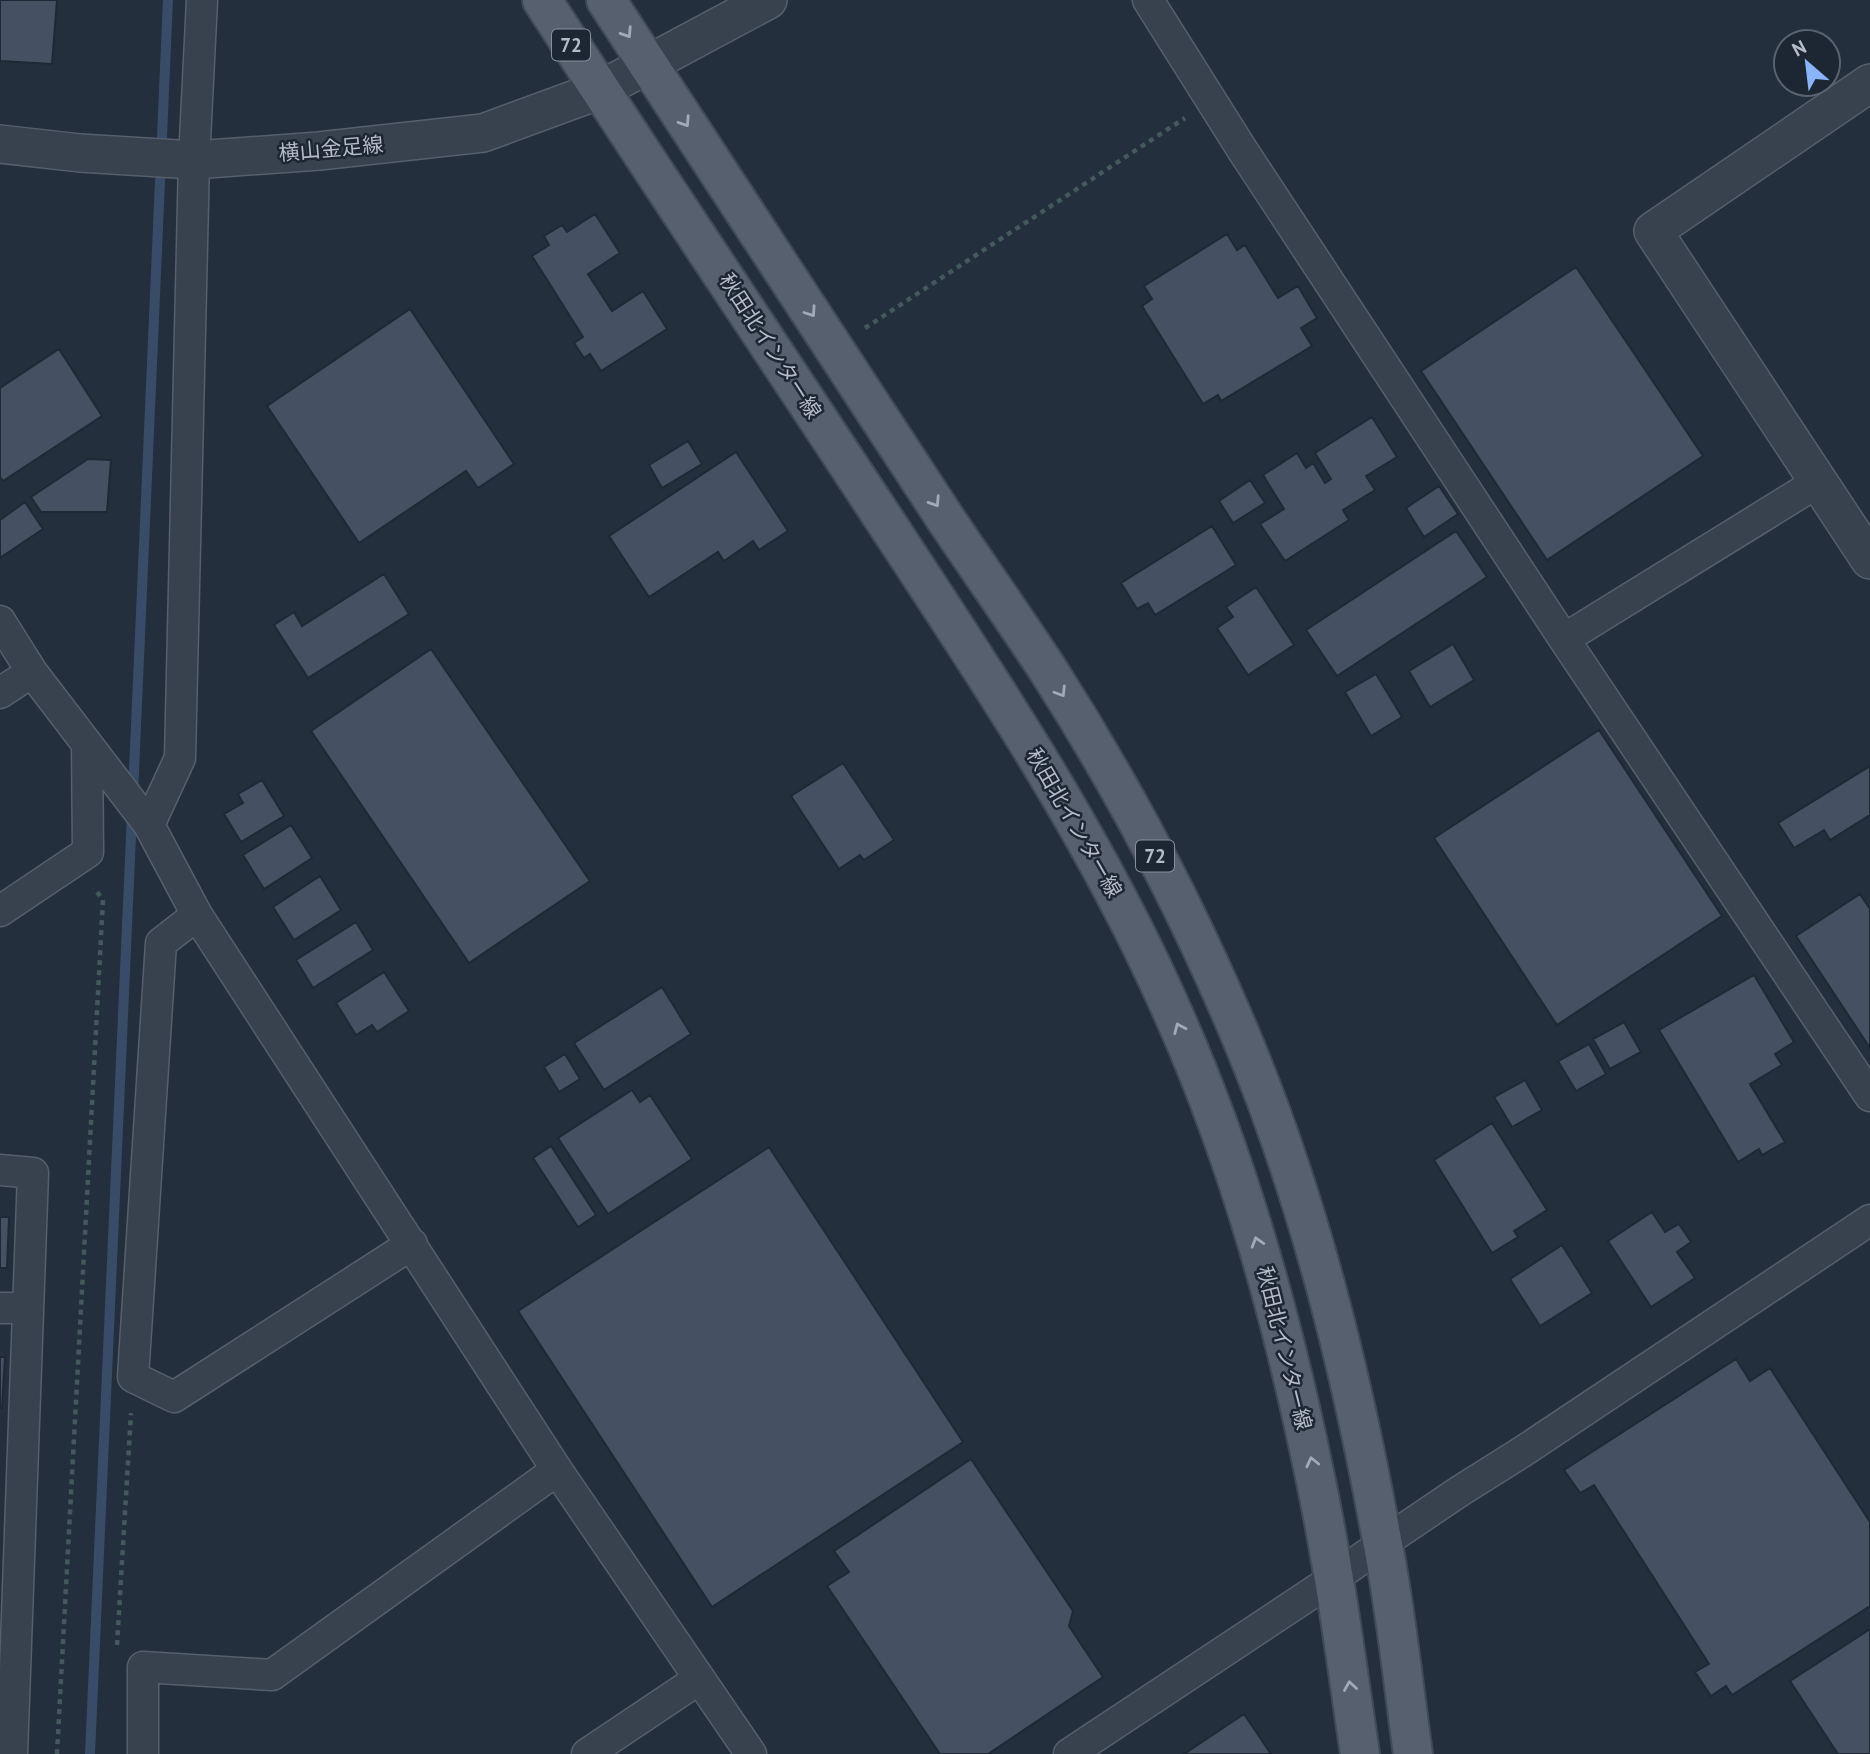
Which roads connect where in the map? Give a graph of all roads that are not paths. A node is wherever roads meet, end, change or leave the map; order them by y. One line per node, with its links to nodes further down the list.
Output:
1 (202, 0): 11 (street)
2 (542, 0): 9 (main road, 秋田北インター線 / 72)
3 (606, 0): 7 (main road, 72, one-way to 7)
4 (740, 0): 7 (street, 横山金足線)
5 (768, 0): 7 (street, 横山金足線)
6 (1148, 0): 15 (street)
7 (648, 65): 9 (street, 横山金足線); 29 (main road, 72, one-way to 29)
8 (1870, 83): 12 (street)
9 (600, 90): 11 (street, 横山金足線); 30 (main road, 秋田北インター線 / 72, one-way to 9)
10 (0, 144): 11 (street, 横山金足線)
11 (190, 160): 19 (street)
12 (1818, 482): 13 (street); 15 (street)
13 (1870, 560)
14 (0, 621): 16 (street)
15 (1564, 639): 22 (street)
16 (32, 672): 17 (street); 18 (street)
17 (0, 692)
18 (87, 744): 19 (street); 20 (street)
19 (148, 824): 21 (street)
20 (0, 911)
21 (197, 915): 25 (street); 25 (street)
22 (1870, 1096)
23 (0, 1170): 26 (street)
24 (1870, 1220): 29 (street)
25 (412, 1244): 28 (street)
26 (14, 1308): 27 (street)
27 (11, 1454): 32 (street)
28 (557, 1470): 31 (street); 34 (street)
29 (1383, 1543): 30 (street); 39 (main road, 72)
30 (1333, 1579): 37 (street); 38 (main road, 秋田北インター線 / 72, one-way to 30)
31 (699, 1679): 35 (street); 36 (street)
32 (7, 1691): 33 (street)
33 (12, 1754)
34 (143, 1754)
35 (587, 1754)
36 (751, 1754)
37 (1069, 1754)
38 (1360, 1754)
39 (1413, 1754)

